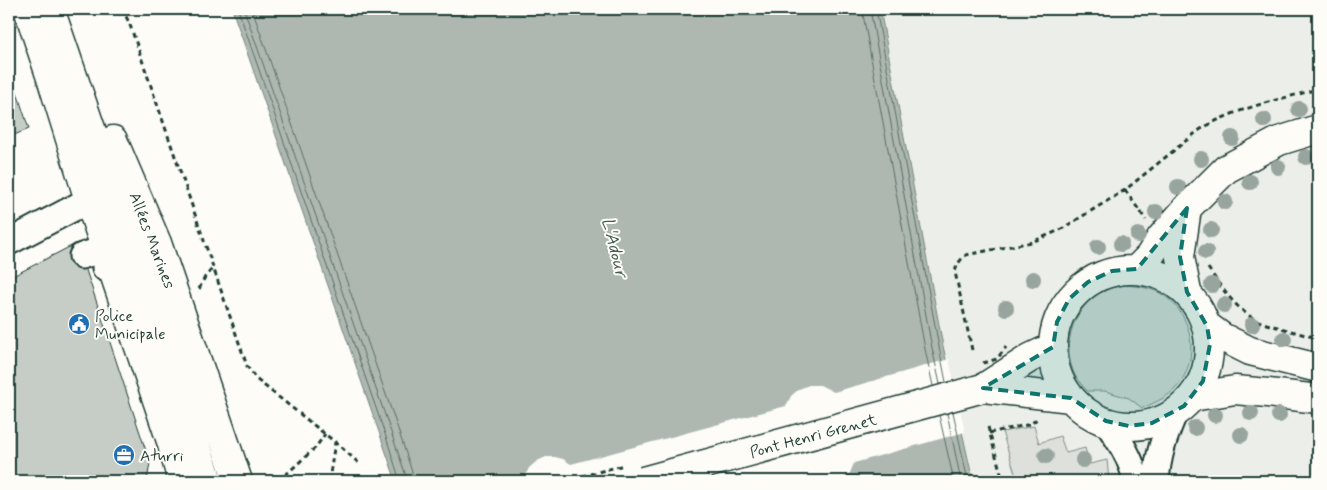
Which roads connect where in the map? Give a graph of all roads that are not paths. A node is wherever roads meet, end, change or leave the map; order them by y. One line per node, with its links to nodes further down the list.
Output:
1 (28, 9): 4 (main road, Allées Marines)
2 (50, 9): 3 (main road, Allées Marines)
3 (60, 36): 8 (main road, Allées Marines); 24 (main road, Allées Marines)
4 (52, 81): 6 (main road, Allées Marines); 8 (main road, Allées Marines)
5 (1318, 129): 7 (main road)
6 (89, 200): 9 (street); 10 (main road, Allées Marines)
7 (1187, 208): 11 (main road); 12 (main road)
8 (125, 228): 23 (main road, Allées Marines)
9 (9, 242)
10 (94, 252): 21 (street); 22 (main road, Allées Marines)
11 (1137, 269): 12 (main road); 14 (main road)
12 (1187, 292): 13 (main road)
13 (1207, 326): 15 (main road); 19 (main road)
14 (1053, 347): 16 (main road, Pont Henri Grenet); 17 (main road)
15 (1318, 368)
16 (1017, 380): 17 (main road); 25 (main road, Pont Henri Grenet, bridge)
17 (1071, 398): 20 (main road)
18 (1318, 399): 19 (main road)
19 (1183, 405): 20 (main road); 27 (street)
20 (1106, 421): 26 (street)
21 (171, 481)
22 (182, 481)
23 (208, 481)
24 (249, 481)
25 (643, 481)
26 (1136, 481)
27 (1156, 481)

